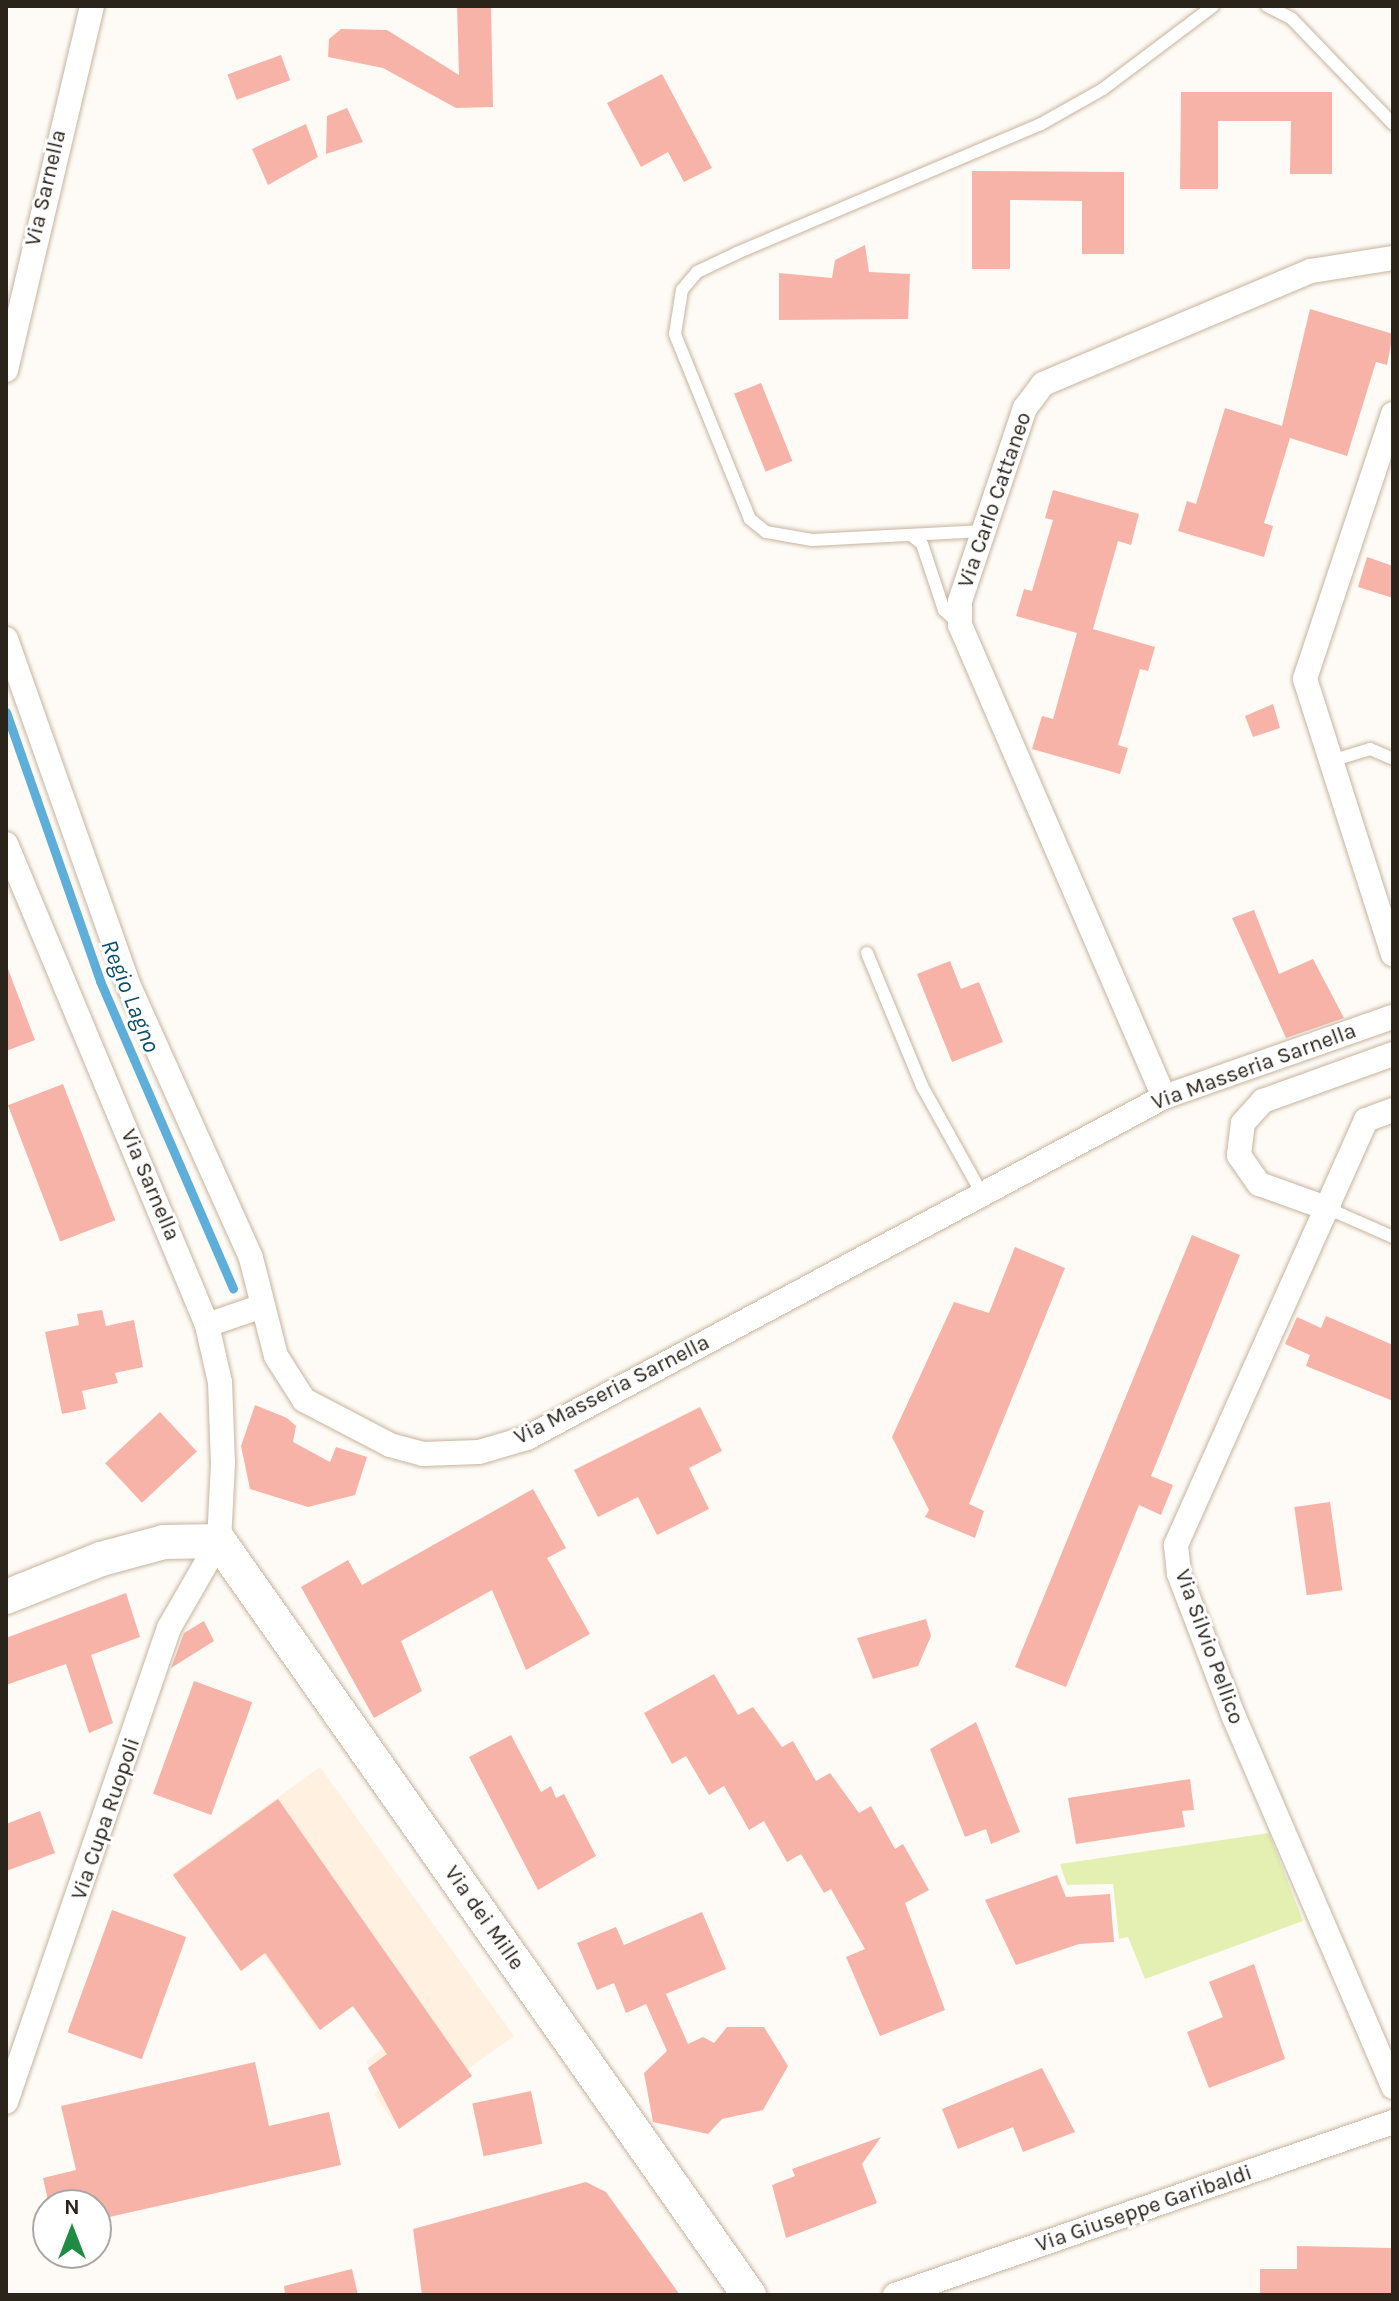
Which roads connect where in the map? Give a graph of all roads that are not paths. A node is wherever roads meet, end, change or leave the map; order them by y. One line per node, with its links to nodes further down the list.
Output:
1 (92, 6): 6 (street, Via Sarnella)
2 (1213, 6): 9 (lane)
3 (1267, 6): 4 (lane)
4 (1393, 124)
5 (1393, 258): 8 (street, Via Carlo Cattaneo)
6 (6, 370)
7 (1393, 414): 13 (street)
8 (984, 531): 9 (lane); 10 (street, Via Carlo Cattaneo)
9 (911, 535): 10 (lane)
10 (960, 625): 19 (street)
11 (6, 639): 24 (street, Via Masseria Sarnella)
12 (1393, 759): 13 (lane)
13 (1331, 761): 16 (street)
14 (6, 844): 25 (street, Via Sarnella)
15 (867, 953): 21 (lane)
16 (1393, 954)
17 (1393, 1017): 19 (street, Via Masseria Sarnella)
18 (1393, 1054): 22 (street)
19 (1164, 1097): 21 (street, Via Masseria Sarnella)
20 (1393, 1110): 22 (street, Via Silvio Pellico)
21 (982, 1194): 24 (street, Via Masseria Sarnella)
22 (1329, 1209): 23 (lane); 28 (street, Via Silvio Pellico)
23 (1393, 1237)
24 (260, 1307): 25 (street)
25 (207, 1325): 26 (street, Via Sarnella)
26 (219, 1541): 27 (street); 29 (street, Via Cupa Ruopoli); 31 (street, Via dei Mille)
27 (6, 1597)
28 (1393, 2087)
29 (6, 2102)
30 (1393, 2122): 32 (street, Via Giuseppe Garibaldi)
31 (749, 2295)
32 (895, 2295)

